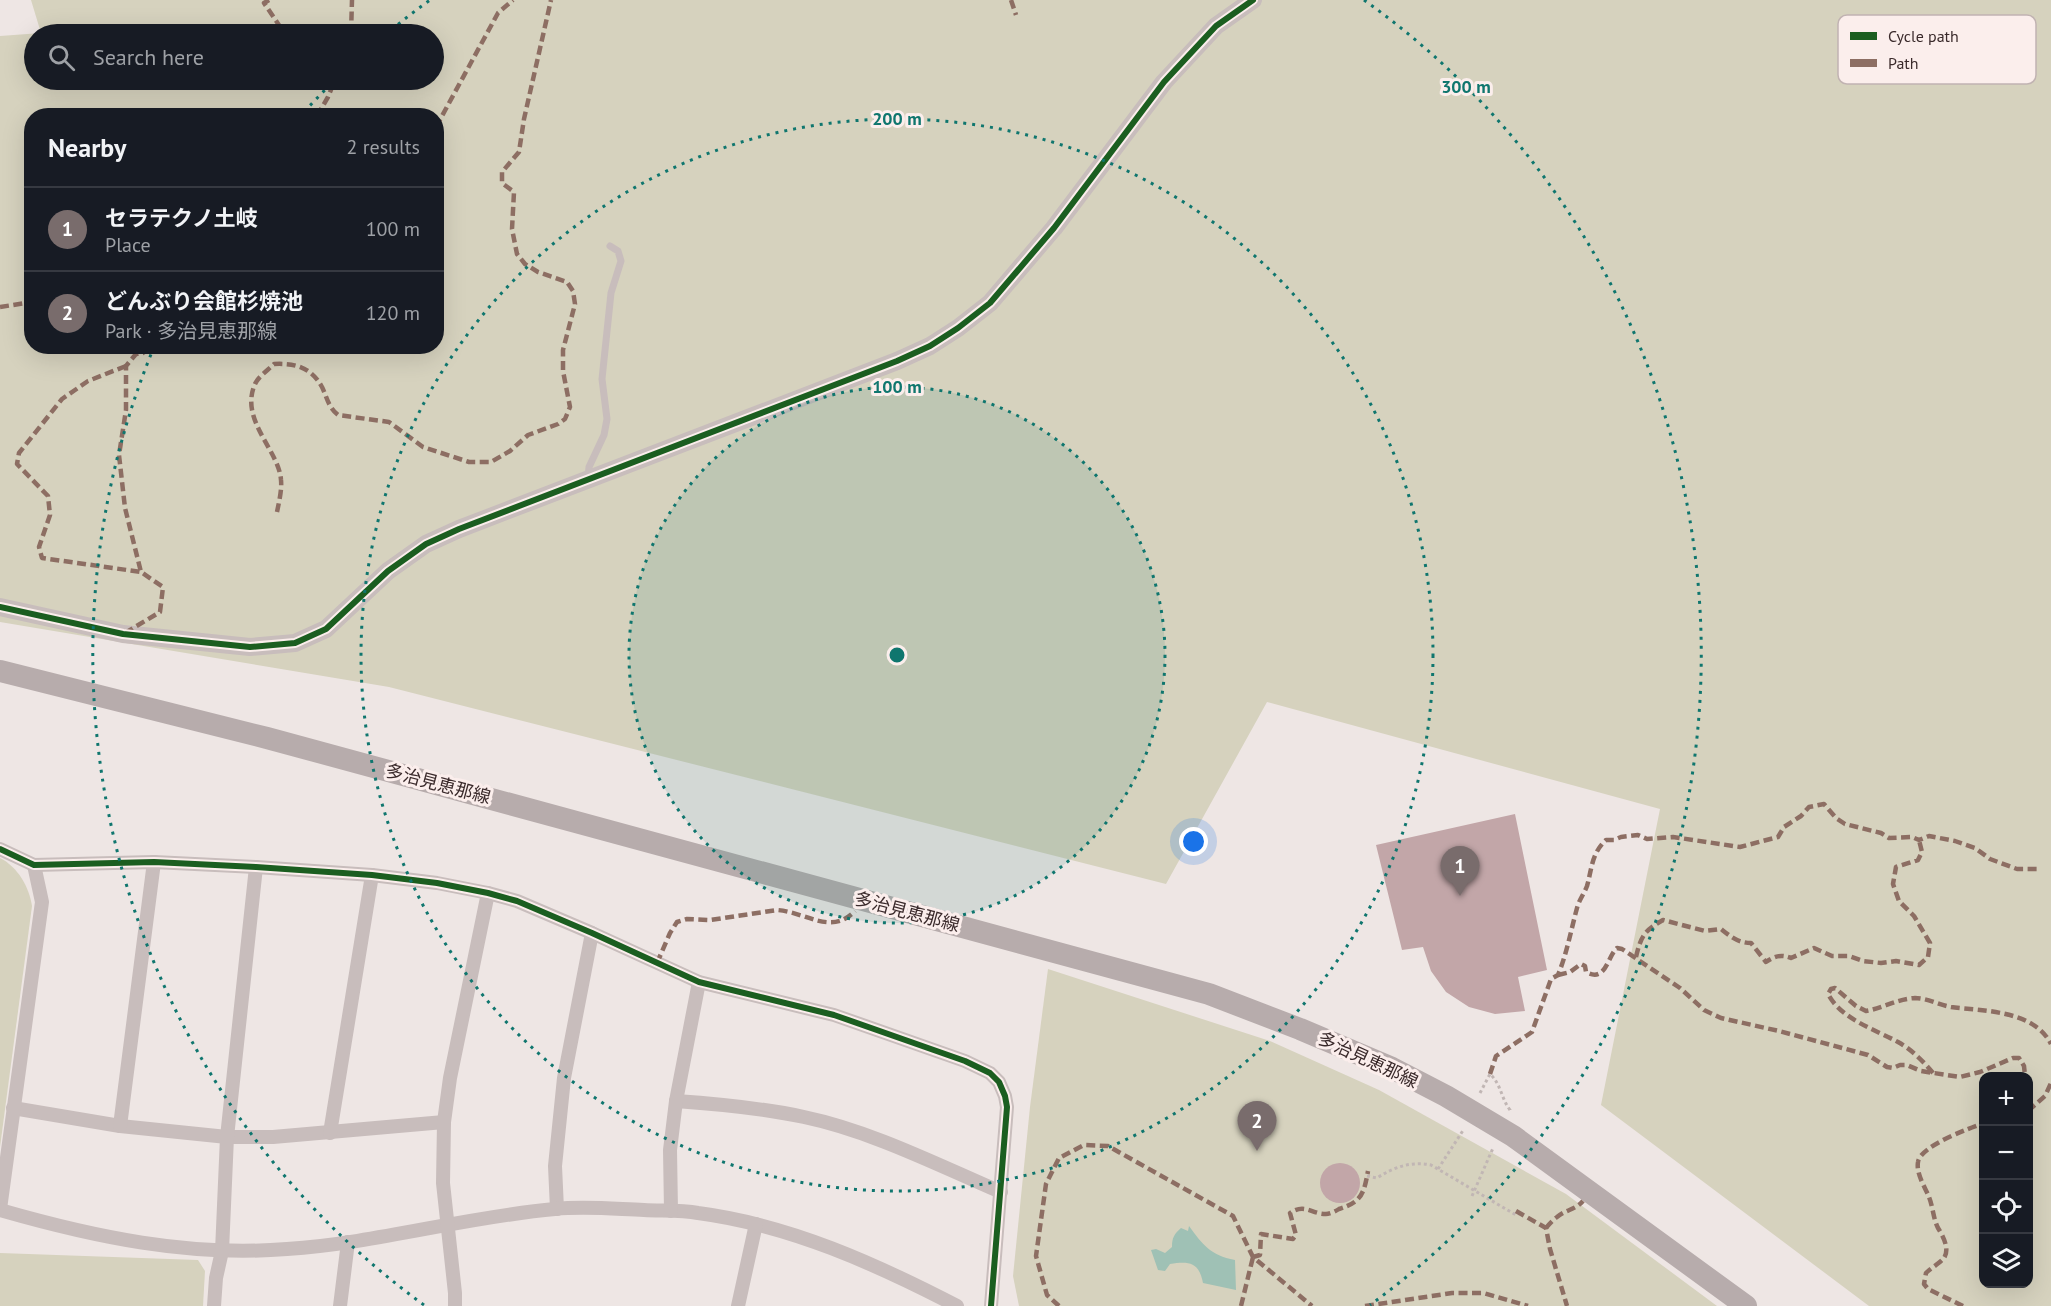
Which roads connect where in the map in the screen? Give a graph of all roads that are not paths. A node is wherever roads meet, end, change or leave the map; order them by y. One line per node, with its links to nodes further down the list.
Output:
1 (1253, 0): 3 (street)
2 (610, 246): 3 (lane)
3 (588, 479): 4 (street)
4 (0, 607)
5 (0, 671): 34 (main road, 多治見恵那線)
6 (0, 849): 8 (street)
7 (154, 862): 8 (street); 9 (street); 17 (street)
8 (34, 866): 15 (street)
9 (256, 867): 10 (street); 19 (street)
10 (372, 875): 11 (street); 18 (street)
11 (488, 893): 12 (street); 16 (street)
12 (592, 933): 13 (street); 22 (street)
13 (699, 982): 14 (street); 20 (street)
14 (676, 1101): 20 (street); 23 (street)
15 (13, 1108): 17 (street); 21 (street)
16 (444, 1122): 18 (street); 25 (street)
17 (120, 1126): 19 (street)
18 (330, 1133): 19 (street)
19 (226, 1137): 27 (street)
20 (1001, 1192): 33 (street)
21 (0, 1209): 27 (street)
22 (557, 1209): 23 (street); 25 (street)
23 (671, 1211): 24 (street)
24 (756, 1224): 31 (street); 32 (street)
25 (447, 1225): 26 (street); 30 (street)
26 (348, 1242): 27 (street); 29 (street)
27 (222, 1251): 28 (street)
28 (214, 1306)
29 (340, 1306)
30 (455, 1306)
31 (738, 1306)
32 (957, 1306)
33 (991, 1306)
34 (1746, 1306)

